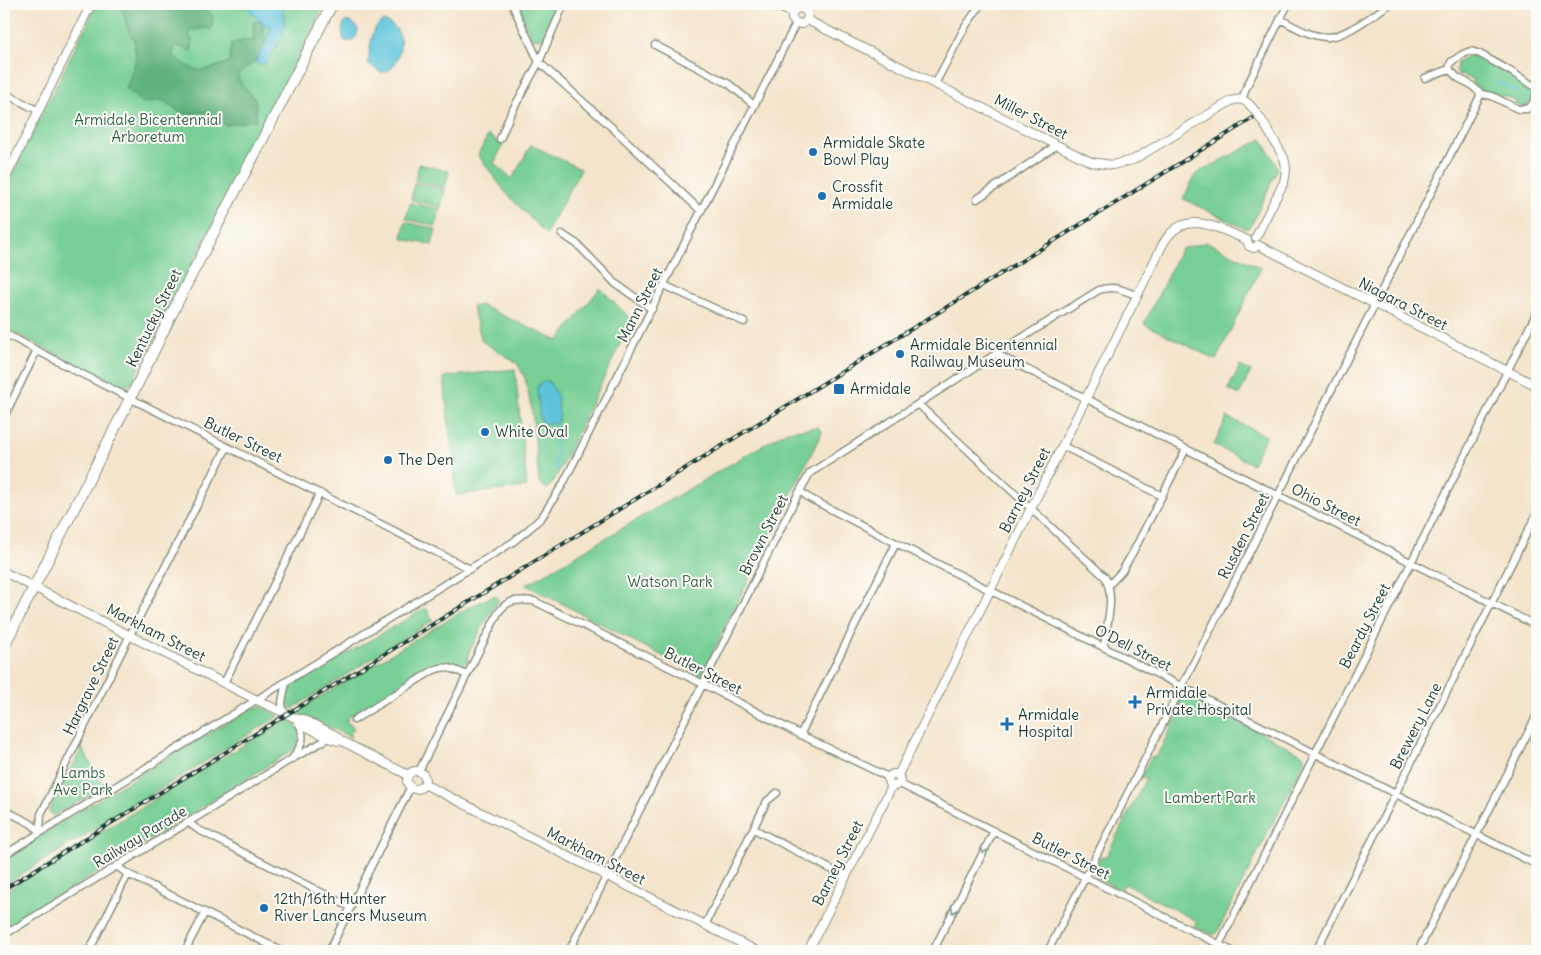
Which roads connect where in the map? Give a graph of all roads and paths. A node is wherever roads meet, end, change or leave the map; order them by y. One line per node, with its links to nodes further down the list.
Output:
1 (91, 4): 25 (street)
2 (332, 4): 47 (main road, Kentucky Street)
3 (512, 4): 15 (street)
4 (564, 4): 15 (street)
5 (773, 4): 10 (street)
6 (981, 4): 18 (street)
7 (1288, 4): 11 (street)
8 (1390, 4): 11 (street)
9 (805, 6): 10 (street); 12 (street)
10 (792, 13): 13 (street)
11 (1280, 19): 23 (street)
12 (807, 20): 13 (street); 18 (street, Miller Street)
13 (796, 23): 24 (street, Mann Street)
14 (655, 45): 24 (street)
15 (539, 62): 26 (street); 30 (street)
16 (1449, 70): 17 (street); 19 (street); 21 (street)
17 (1425, 78)
18 (935, 84): 27 (street, Miller Street)
19 (1537, 88)
20 (4, 93): 25 (street)
21 (1481, 94): 22 (street); 38 (street, Rusden Street)
22 (1537, 95)
23 (1242, 100): 27 (street, Miller Street); 33 (street)
24 (754, 105): 30 (street, Mann Street)
25 (39, 111): 28 (street)
26 (500, 139)
27 (1057, 145): 29 (street)
28 (4, 181)
29 (977, 200)
30 (701, 211): 36 (street, Mann Street)
31 (1184, 225): 34 (street, Niagara Street); 37 (street, Barney Street)
32 (562, 234): 39 (street)
33 (1256, 237): 34 (street); 35 (street)
34 (1247, 240): 35 (street, Niagara Street)
35 (1258, 245): 38 (street, Niagara Street)
36 (664, 285): 39 (street, Mann Street); 41 (street)
37 (1138, 296): 44 (street, Brown Street); 48 (street, Barney Street)
38 (1375, 305): 45 (street, Niagara Street); 57 (street, Rusden Street)
39 (652, 309): 62 (street, Mann Street)
40 (1537, 312): 45 (street, Beardy Street)
41 (744, 322)
42 (4, 333): 43 (street, Butler Street)
43 (37, 350): 47 (street, Butler Street); 50 (street)
44 (996, 354): 48 (street, Ohio Street); 49 (street, Brown Street)
45 (1508, 372): 46 (street, Niagara Street); 61 (street, Beardy Street)
46 (1537, 386)
47 (131, 398): 52 (street, Butler Street); 65 (main road, Kentucky Street)
48 (1086, 399): 51 (street, Barney Street); 53 (street, Ohio Street)
49 (918, 404): 54 (street, Brown Street); 58 (street)
50 (4, 416)
51 (1062, 446): 56 (street); 58 (street, Barney Street)
52 (227, 447): 55 (street, Butler Street); 69 (street, Hargrave Street)
53 (1186, 449): 56 (street); 57 (street, Ohio Street)
54 (800, 491): 60 (street, O'Dell Street); 75 (street, Brown Street)
55 (320, 494): 62 (street, Butler Street); 74 (street)
56 (1162, 496): 64 (street)
57 (1278, 496): 61 (street, Ohio Street); 76 (street, Rusden Street)
58 (1031, 509): 64 (street); 66 (street, Barney Street)
59 (1537, 513): 67 (street, Brewery Lane)
60 (896, 543): 66 (street, O'Dell Street); 82 (street)
61 (1412, 562): 67 (street, Ohio Street); 85 (street, Beardy Street)
62 (470, 569): 73 (street, Mann Street)
63 (4, 572): 65 (street, Markham Street)
64 (1109, 585): 71 (street)
65 (34, 587): 69 (street, Markham Street); 70 (main road, Kentucky Street)
66 (990, 590): 71 (street, O'Dell Street); 89 (street, Barney Street)
67 (1492, 602): 68 (street, Ohio Street); 95 (street, Brewery Lane)
68 (1537, 626)
69 (130, 635): 74 (street, Markham Street); 99 (street, Hargrave Street)
70 (4, 646)
71 (1104, 647): 76 (street, O'Dell Street)
72 (466, 675): 75 (street, Butler Street); 80 (street); 87 (street)
73 (286, 682): 77 (street, Mann Street); 78 (street)
74 (224, 683): 77 (street, Markham Street)
75 (703, 684): 82 (street, Butler Street); 106 (street, Brown Street)
76 (1182, 686): 85 (street, O'Dell Street); 108 (street, Rusden Street)
77 (257, 700): 78 (street, Markham Street); 99 (street, Mann Street)
78 (283, 712): 81 (street, Markham Street)
79 (1537, 715): 101 (street)
80 (354, 720)
81 (298, 721): 83 (street, Markham Street); 84 (street, Markham Street); 86 (street, Railway Parade)
82 (800, 735): 90 (street, Butler Street)
83 (329, 738): 84 (street, Markham Street); 86 (street, Railway Parade)
84 (342, 742): 88 (street, Markham Street)
85 (1315, 754): 95 (street, O'Dell Street); 113 (street, Beardy Street)
86 (290, 760): 97 (street, Railway Parade)
87 (419, 771): 88 (street); 91 (street)
88 (408, 775): 93 (street)
89 (898, 775): 90 (street); 92 (street)
90 (888, 777): 92 (street)
91 (424, 784): 93 (street); 106 (street, Markham Street)
92 (896, 785): 100 (street, Butler Street); 107 (street, Barney Street)
93 (410, 788): 109 (street)
94 (777, 793): 98 (street)
95 (1396, 794): 101 (street, O'Dell Street); 124 (street, Brewery Lane)
96 (4, 810): 99 (street)
97 (188, 822): 104 (street, Railway Parade); 109 (street)
98 (754, 829): 107 (street); 111 (street)
99 (40, 831): 102 (street, Mann Street)
100 (994, 831): 108 (street, Butler Street); 121 (street, one-way to 121)
101 (1476, 834): 103 (street, O'Dell Street); 125 (street)
102 (4, 854)
103 (1537, 865)
104 (116, 866): 105 (street); 112 (street, Railway Parade)
105 (128, 874): 110 (street); 114 (street)
106 (607, 876): 111 (street, Markham Street); 118 (street, Brown Street)
107 (846, 877): 120 (street, Barney Street)
108 (1086, 877): 113 (street, Butler Street); 122 (street, Rusden Street)
109 (350, 907): 117 (street)
110 (205, 912): 115 (street); 116 (street)
111 (705, 925): 119 (street, Markham Street)
112 (4, 935)
113 (1217, 948): 123 (street, Butler Street)
114 (89, 951)
115 (185, 951)
116 (282, 951)
117 (328, 951)
118 (569, 951)
119 (757, 951)
120 (808, 951)
121 (933, 951)
122 (1048, 951)
123 (1232, 951)
124 (1316, 951)
125 (1418, 951)

